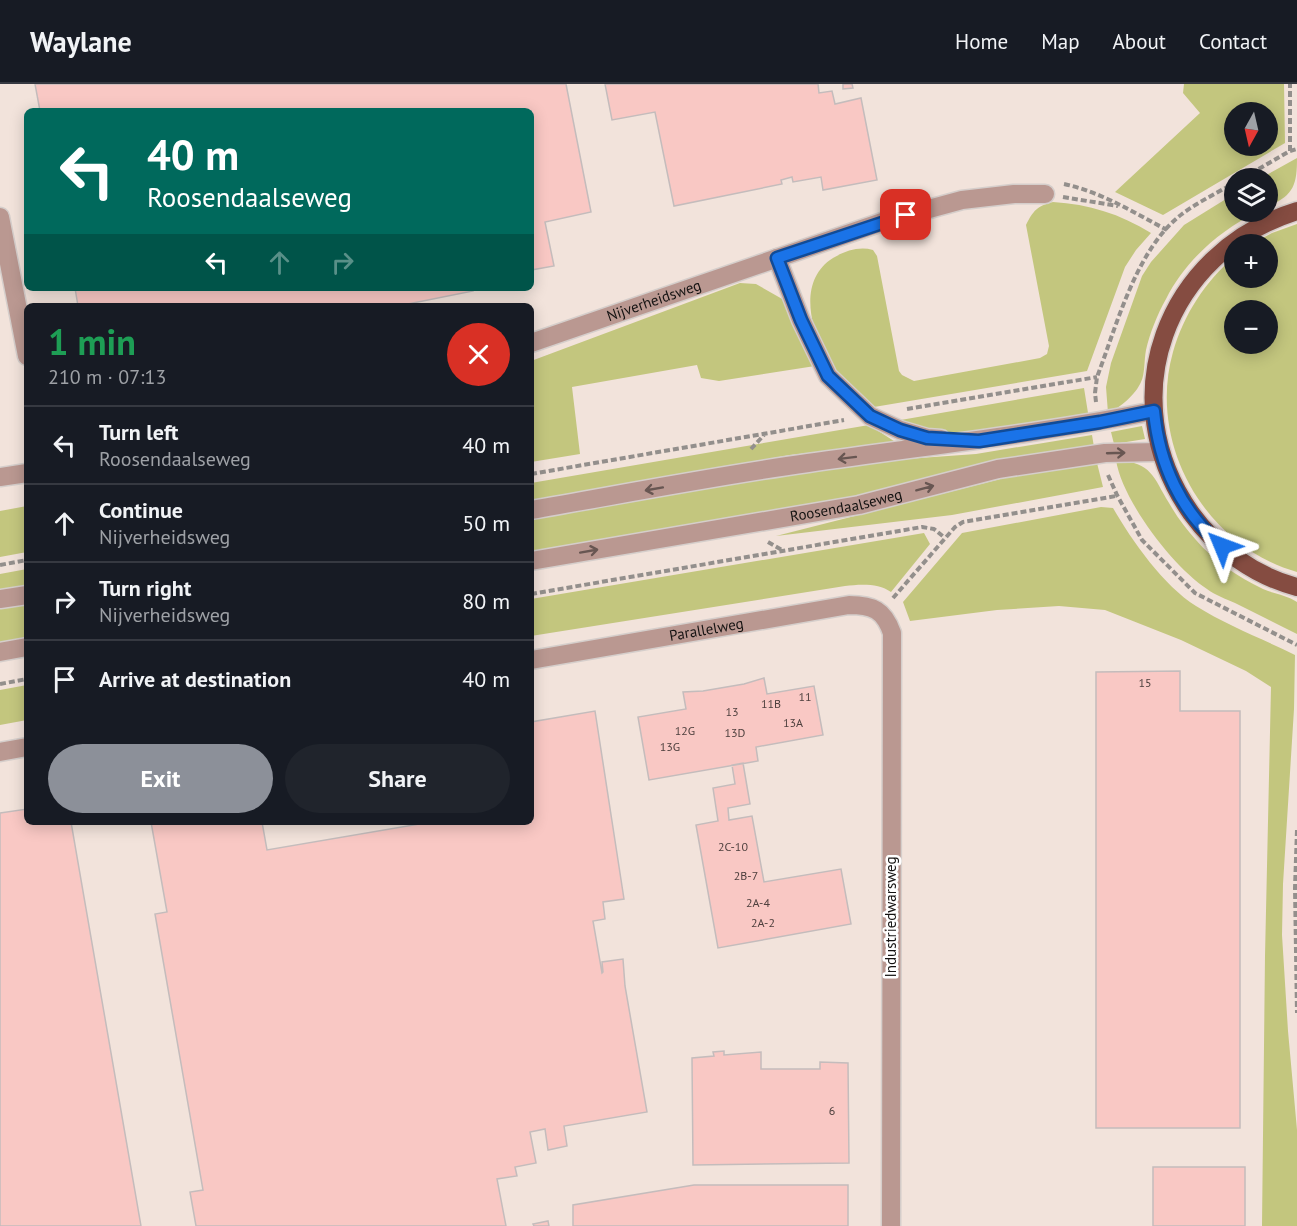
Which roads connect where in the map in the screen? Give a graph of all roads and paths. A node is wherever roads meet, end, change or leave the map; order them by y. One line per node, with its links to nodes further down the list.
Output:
1 (1290, 84): 3 (path)
2 (1297, 150): 3 (path)
3 (1290, 151): 4 (path)
4 (1260, 168)
5 (1045, 194): 8 (path); 9 (street, Nijverheidsweg)
6 (1297, 211): 13 (main road)
7 (0, 218): 10 (street)
8 (1167, 230)
9 (777, 258): 11 (street, Nijverheidsweg); 14 (street)
10 (24, 341)
11 (534, 342)
12 (1097, 377): 14 (path)
13 (1154, 411): 15 (street); 16 (main road)
14 (870, 416): 15 (street); 18 (path)
15 (979, 441): 21 (street, one-way to 21)
16 (1160, 452): 23 (street, Roosendaalseweg, one-way to 16); 26 (main road)
17 (24, 473): 19 (street)
18 (534, 473)
19 (0, 477)
20 (1117, 495): 22 (path)
21 (534, 509)
22 (945, 538): 27 (path); 30 (path)
23 (534, 560)
24 (24, 561): 25 (path)
25 (0, 565)
26 (1297, 587)
27 (534, 593)
28 (24, 595): 29 (street)
29 (0, 599)
30 (880, 612): 33 (street, Parallelweg); 40 (street, Industriedwarsweg)
31 (24, 648): 32 (street)
32 (0, 652)
33 (534, 659)
34 (24, 680): 35 (path)
35 (0, 684)
36 (24, 748): 37 (street)
37 (0, 752)
38 (1297, 830): 39 (path)
39 (1297, 1013)
40 (891, 1226)

